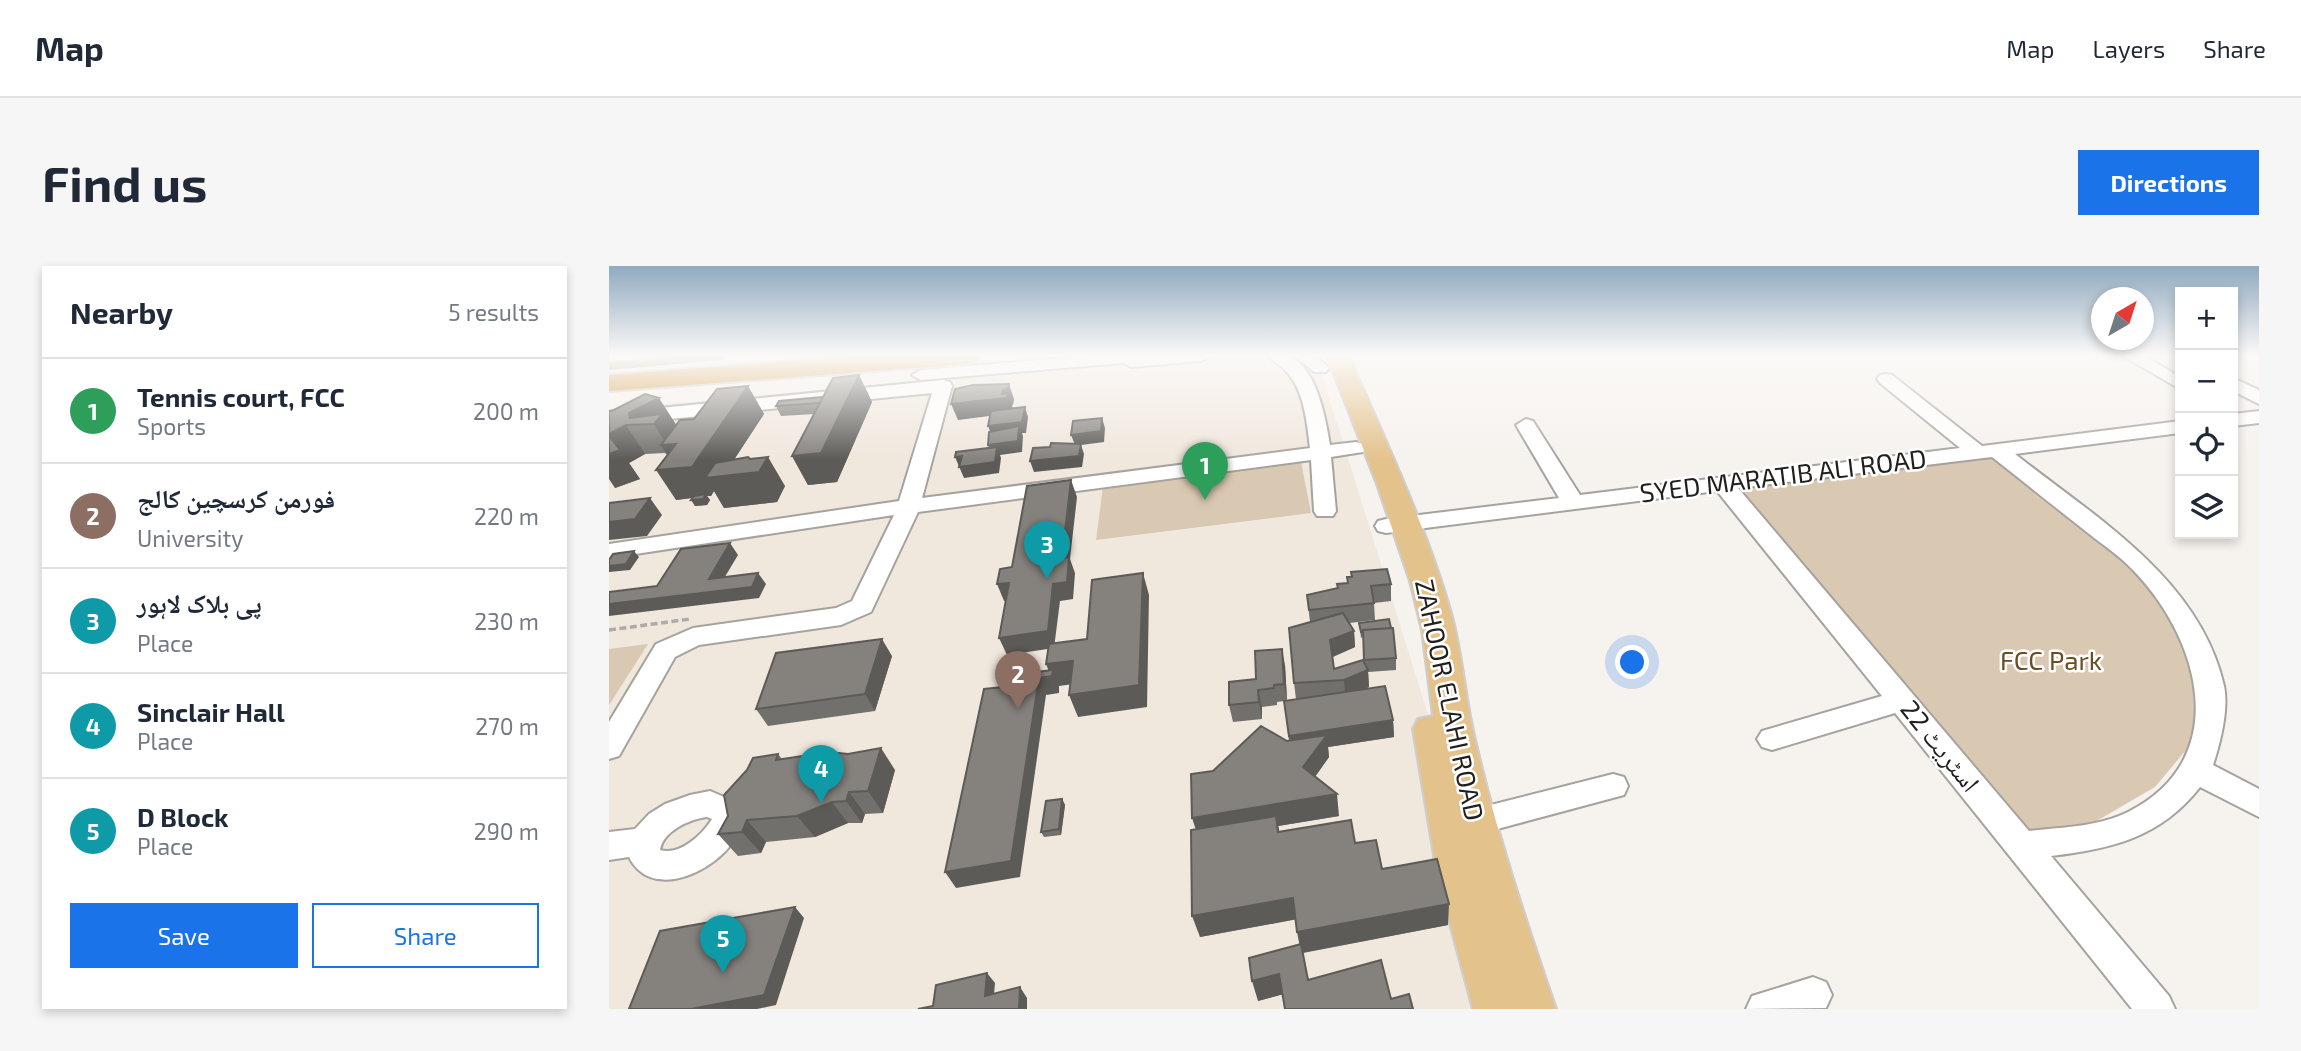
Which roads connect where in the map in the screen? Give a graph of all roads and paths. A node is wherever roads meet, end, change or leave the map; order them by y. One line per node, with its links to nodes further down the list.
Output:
1 (757, 391): 8 (street)
2 (896, 391): 9 (street)
3 (942, 391): 17 (street)
4 (1308, 391): 14 (street)
5 (1333, 391): 12 (main road, ZAHOOR ELAHI ROAD)
6 (1334, 391): 19 (main road, ZAHOOR ELAHI ROAD)
7 (1902, 391): 13 (street)
8 (609, 406)
9 (609, 419)
10 (1526, 425): 16 (street)
11 (2175, 427): 13 (street, SYED MARATIB ALI ROAD)
12 (1356, 448): 14 (street); 19 (main road, ZAHOOR ELAHI ROAD)
13 (1987, 451): 15 (street, SYED MARATIB ALI ROAD); 26 (street)
14 (1319, 453): 17 (street); 18 (street)
15 (1723, 484): 16 (street, SYED MARATIB ALI ROAD); 23 (street, اسٹریٹ 22)
16 (1573, 502): 19 (street, SYED MARATIB ALI ROAD)
17 (909, 506): 20 (street); 25 (street)
18 (1325, 511)
19 (1395, 525): 29 (main road, ZAHOOR ELAHI ROAD); 34 (main road, ZAHOOR ELAHI ROAD)
20 (609, 551)
21 (703, 617): 22 (path)
22 (609, 630)
23 (1904, 700): 24 (street); 32 (street, اسٹریٹ 22)
24 (1772, 739)
25 (609, 748)
26 (2196, 770): 28 (street); 32 (street)
27 (1613, 786): 29 (street)
28 (2259, 804)
29 (1475, 822): 35 (main road, ZAHOOR ELAHI ROAD)
30 (646, 841): 31 (street)
31 (609, 846)
32 (2020, 846): 37 (street, اسٹریٹ 22)
33 (1813, 995): 36 (street)
34 (1497, 1009)
35 (1532, 1009)
36 (1765, 1009)
37 (2156, 1009)

